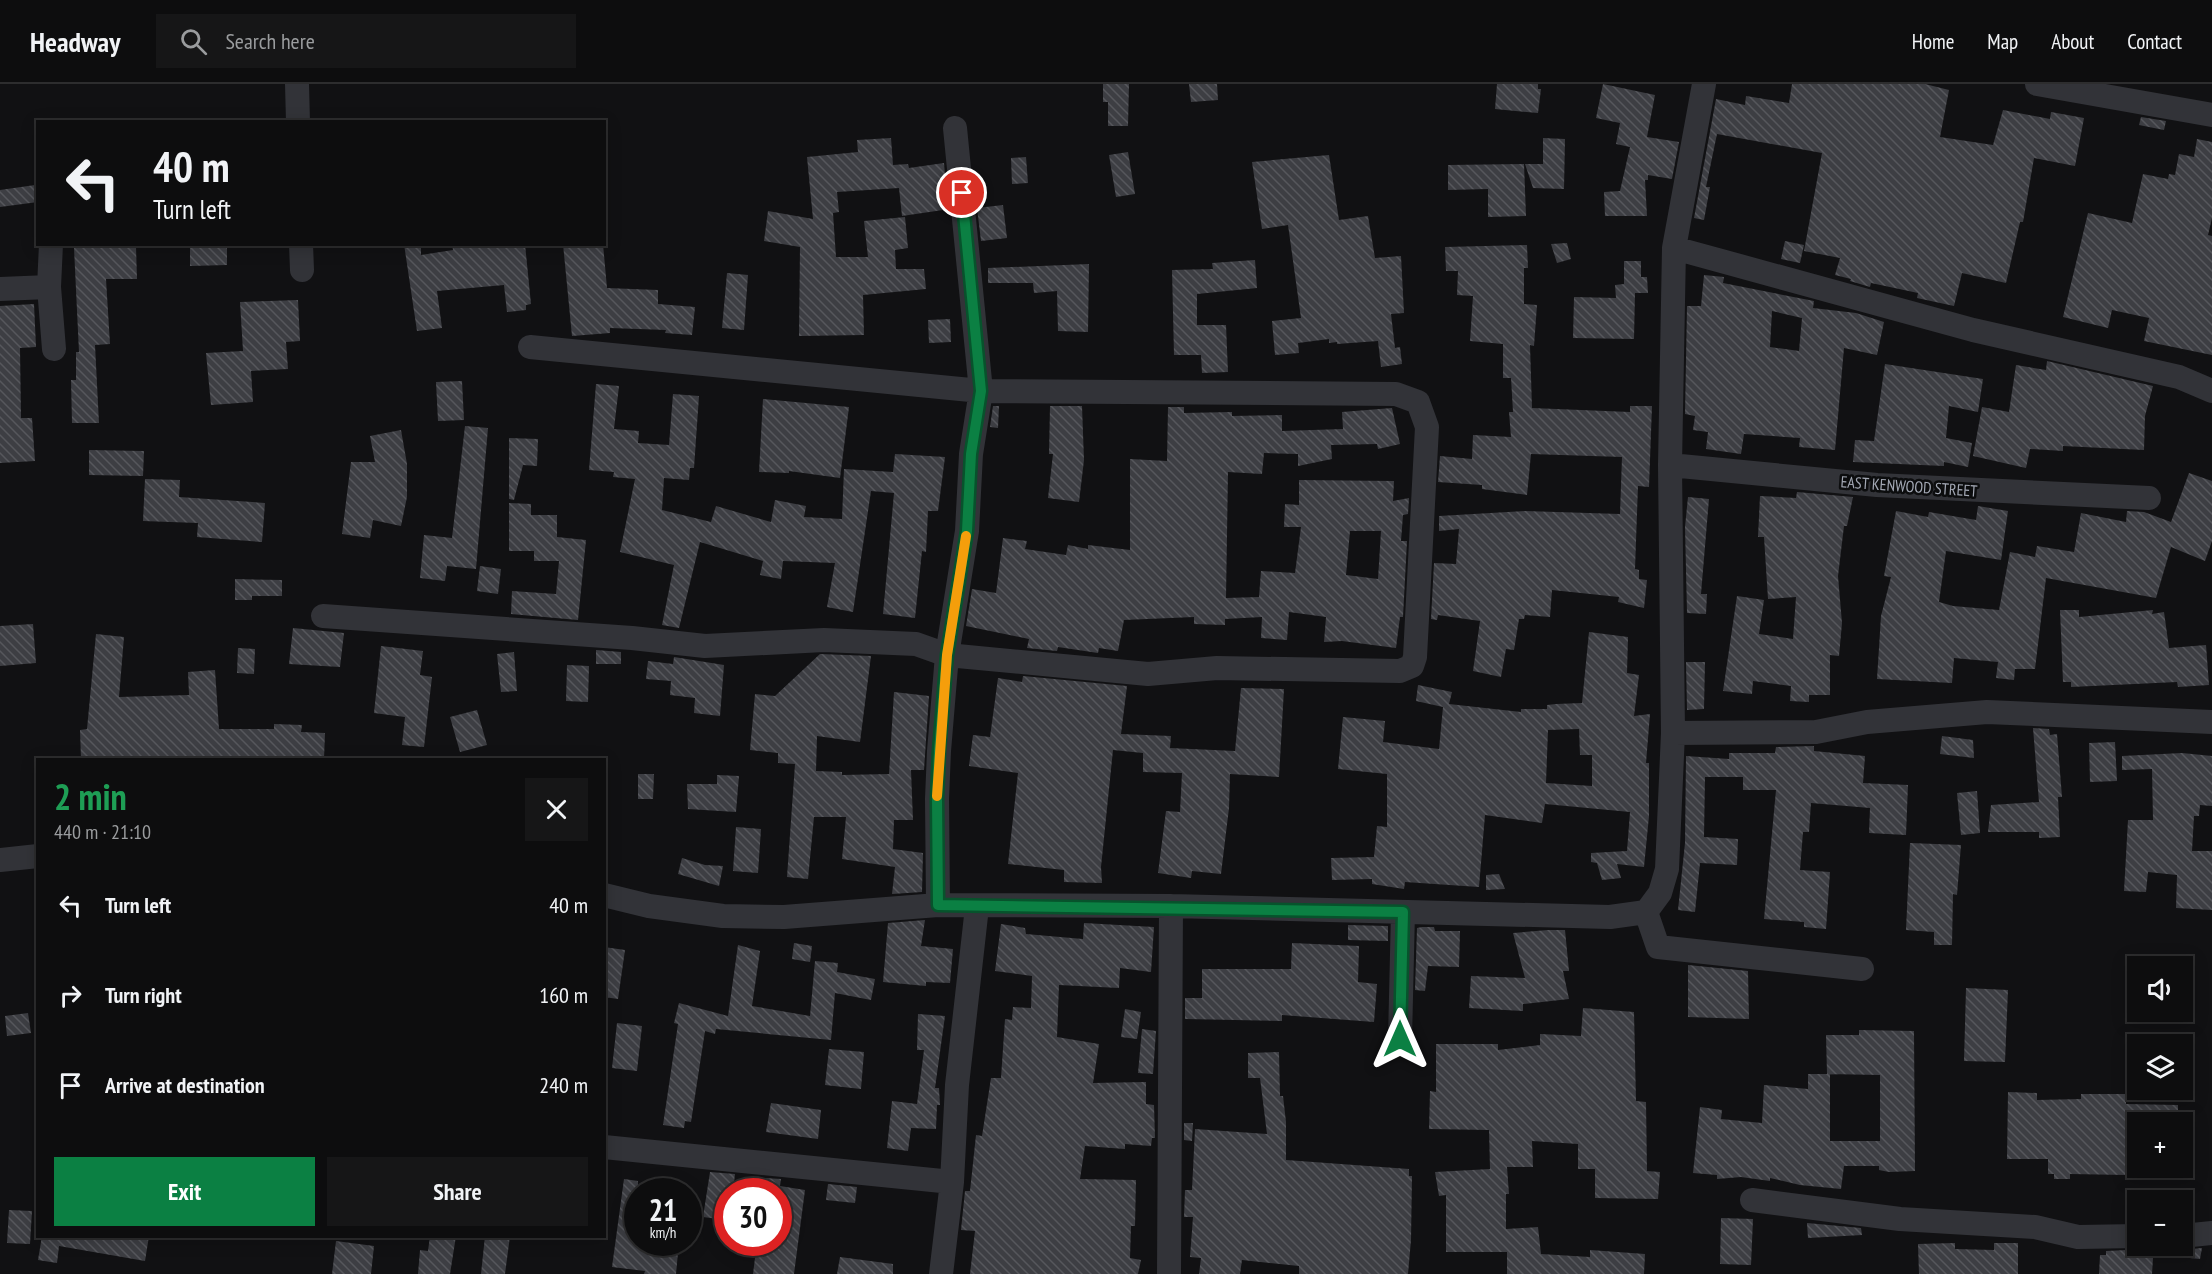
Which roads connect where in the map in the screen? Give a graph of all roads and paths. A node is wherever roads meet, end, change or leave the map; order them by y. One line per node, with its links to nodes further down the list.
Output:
1 (297, 84): 5 (street)
2 (1704, 84): 9 (street)
3 (2037, 84): 4 (street)
4 (2212, 115)
5 (298, 120)
6 (955, 128): 15 (street)
7 (51, 246): 11 (street)
8 (302, 246): 10 (street)
9 (1674, 248): 16 (street); 17 (street)
10 (302, 270)
11 (49, 287): 12 (street); 14 (street)
12 (0, 289)
13 (530, 347): 15 (street)
14 (54, 349)
15 (981, 391): 20 (street); 20 (street)
16 (2212, 391)
17 (1670, 465): 18 (street, EAST KENWOOD STREET); 22 (street)
18 (2149, 498)
19 (323, 616): 20 (street)
20 (947, 655): 26 (street)
21 (2212, 722): 22 (street)
22 (1673, 733): 30 (street)
23 (36, 856): 24 (street)
24 (0, 860)
25 (606, 895): 26 (street)
26 (938, 905): 28 (street)
27 (1171, 906): 28 (street); 29 (street); 40 (street)
28 (977, 907): 34 (street)
29 (1403, 912): 30 (street); 32 (street)
30 (1646, 912): 31 (street)
31 (1862, 969)
32 (1400, 1039)
33 (606, 1147): 34 (street)
34 (952, 1182): 39 (street)
35 (1752, 1200): 38 (street)
36 (2212, 1233): 37 (street)
37 (2193, 1235)
38 (2127, 1236)
39 (941, 1274)
40 (1169, 1274)

